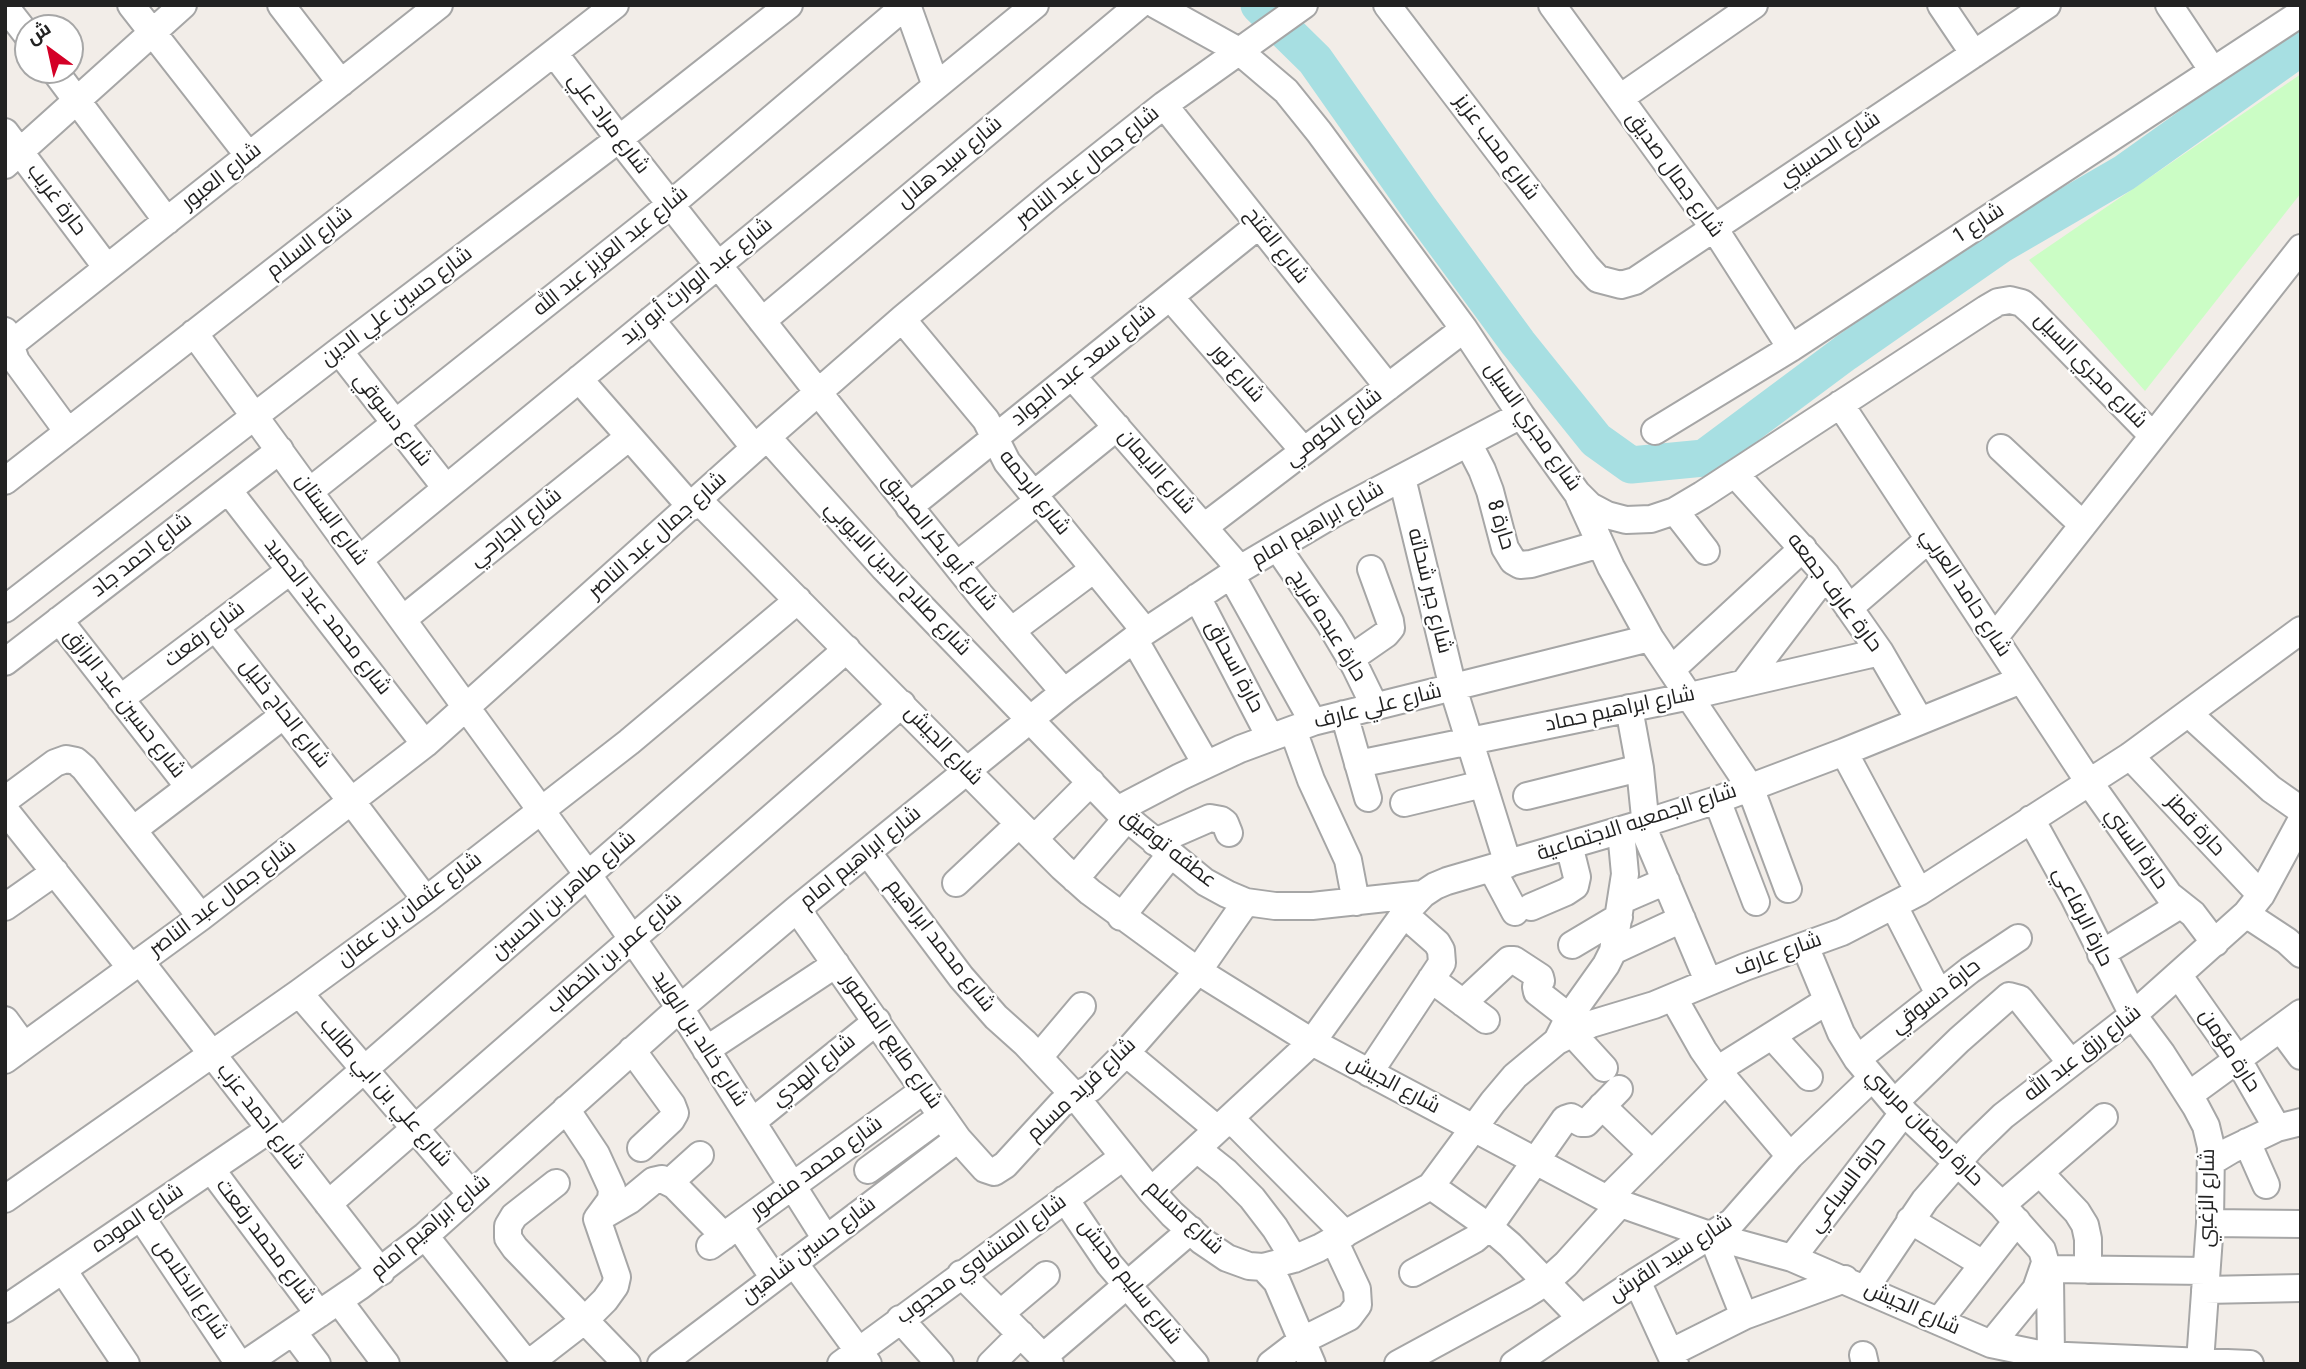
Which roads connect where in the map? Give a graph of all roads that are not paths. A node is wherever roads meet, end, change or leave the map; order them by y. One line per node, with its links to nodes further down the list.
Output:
1 (131, 5): 20 (street)
2 (183, 5): 20 (street)
3 (281, 5): 25 (street)
4 (615, 5): 22 (street, شارع السلام)
5 (789, 5): 31 (street, شارع حسين علي الدين)
6 (906, 5): 27 (street); 34 (street, شارع عبد العزيز عبد الله)
7 (1035, 5): 27 (street, شارع عبد الوارث أبو زيد)
8 (1139, 5): 45 (street, شارع سيد هلال)
9 (1156, 5): 21 (street, شارع مجري السيل)
10 (1304, 5): 21 (street, شارع جمال عبد الناصر)
11 (1387, 5): 41 (street, شارع محب عزيز)
12 (1552, 5): 28 (street, شارع جمال صديق)
13 (1754, 5): 18 (street)
14 (1941, 5): 23 (street)
15 (2047, 5): 23 (street, شارع الحسيني)
16 (2169, 5): 24 (street)
17 (426, 9): 25 (street, شارع العبور)
18 (1727, 13): 28 (street)
19 (2301, 13): 24 (street, شارع 1)
20 (152, 32): 29 (street); 33 (street)
21 (1247, 45): 30 (street, شارع جمال عبد الناصر); 46 (street, شارع مجري السيل)
22 (554, 53): 31 (street, شارع مراد علي); 47 (street, شارع السلام)
23 (1974, 54): 37 (street, شارع الحسيني)
24 (2213, 71): 49 (street, شارع 1)
25 (341, 83): 33 (street, شارع العبور)
26 (65, 84): 29 (street)
27 (936, 86): 39 (street, شارع عبد الوارث أبو زيد)
28 (1620, 98): 37 (street, شارع جمال صديق)
29 (77, 100): 32 (street); 35 (street)
30 (1164, 104): 36 (street, شارع الفتح); 43 (street, شارع جمال عبد الناصر)
31 (619, 139): 34 (street, شارع مراد علي); 50 (street, شارع حسين علي الدين)
32 (10, 150): 40 (street, حارة غريب)
33 (249, 156): 35 (street, شارع العبور)
34 (670, 205): 39 (street, شارع مراد علي); 58 (street, شارع عبد العزيز عبد الله)
35 (167, 221): 40 (street, شارع العبور)
36 (1259, 225): 42 (street, شارع سعد عبد الجواد); 53 (street, شارع الفتح)
37 (1714, 228): 41 (street, شارع الحسيني); 49 (street, شارع جمال صديق)
38 (2301, 248): 62 (street)
39 (718, 265): 44 (street, شارع عبد الوارث أبو زيد); 45 (street, شارع مراد علي)
40 (107, 268): 48 (street, شارع العبور)
41 (1610, 284)
42 (1170, 297): 51 (street, شارع سعد عبد الجواد); 69 (street, شارع نور)
43 (902, 319): 54 (street, شارع جمال عبد الناصر); 64 (street, شارع الرحمه)
44 (651, 320): 52 (street, شارع عبد الوارث أبو زيد); 65 (street, شارع صلاح الدين الايوبي)
45 (762, 321): 54 (street, شارع مراد علي)
46 (1464, 329): 53 (street, شارع الكومي); 56 (street, شارع مجري السيل)
47 (194, 334): 57 (street, شارع البستان); 61 (street, شارع السلام)
48 (7, 341): 61 (street)
49 (1791, 348): 60 (street, شارع 1)
50 (339, 351): 57 (street, شارع حسين علي الدين); 58 (street, شارع دسوقي)
51 (1072, 376): 59 (street, شارع الايمان); 64 (street, شارع سعد عبد الجواد)
52 (579, 379): 63 (street, شارع الجيش); 73 (street, شارع عبد الوارث أبو زيد)
53 (1388, 387): 69 (street, شارع الكومي)
54 (818, 392): 65 (street, شارع جمال عبد الناصر); 79 (street, شارع أبو بكر الصديق)
55 (1840, 404): 62 (street, شارع مجري السيل); 70 (street, شارع مجري السيل); 83 (street, شارع حامد العربي)
56 (1521, 415): 66 (street, شارع ابراهيم امام); 76 (street, شارع مجري السيل)
57 (255, 416): 68 (street, شارع البستان); 98 (street, شارع حسين علي الدين)
58 (396, 424): 73 (street, شارع دسوقي); 75 (street, شارع عبد العزيز عبد الله)
59 (1117, 427): 77 (street); 82 (street, شارع الايمان)
60 (1655, 431)
61 (68, 432): 72 (street, شارع السلام)
62 (2153, 436): 81 (street)
63 (629, 437): 78 (street, شارع الجيش); 99 (street, شارع الجارحي)
64 (995, 438): 77 (street, شارع الرحمه); 79 (street, شارع سعد عبد الجواد)
65 (761, 443): 78 (street, شارع جمال عبد الناصر); 125 (street, شارع صلاح الدين الايوبي)
66 (1468, 443): 71 (street, شارع ابراهيم امام); 84 (street, حارة 8)
67 (2001, 448): 81 (street)
68 (280, 450): 74 (street, شارع احمد جاد); 75 (street, شارع البستان)
69 (1304, 451): 82 (street, شارع الكومي)
70 (1735, 474): 80 (street, شارع مجري السيل); 86 (street, حارة عارف جمعه)
71 (1402, 478): 85 (street, شارع ابراهيم امام); 114 (street, شارع جبر شحاته)
72 (5, 481)
73 (446, 488): 88 (street, شارع عبد الوارث أبو زيد)
74 (228, 490): 92 (street, شارع محمد عبد الحميد); 100 (street, شارع احمد جاد)
75 (310, 491): 88 (street, شارع البستان)
76 (1577, 493): 80 (street, شارع مجري السيل); 84 (street)
77 (1036, 498): 89 (street); 90 (street, شارع الرحمه)
78 (695, 503): 96 (street, شارع الجيش); 120 (street, شارع جمال عبد الناصر)
79 (909, 507): 89 (street, شارع أبو بكر الصديق)
80 (1675, 511): 87 (street)
81 (2083, 525): 106 (street)
82 (1204, 527): 93 (street, شارع الايمان)
83 (1929, 539): 97 (street); 106 (street, شارع حامد العربي)
84 (1600, 544): 105 (street)
85 (1277, 547): 93 (street, شارع ابراهيم امام); 110 (street, حارة عبده فريج)
86 (1803, 548): 94 (street, حارة عارف جمعه); 111 (street)
87 (1706, 551)
88 (360, 559): 99 (street, شارع البستان)
89 (957, 565): 103 (street, شارع أبو بكر الصديق)
90 (1094, 569): 103 (street); 104 (street, شارع الرحمه)
91 (1371, 569): 110 (street)
92 (290, 570): 101 (street, شارع رفعت); 129 (street, شارع محمد عبد الحميد)
93 (1236, 572): 95 (street, شارع ابراهيم امام); 127 (street, شارع الايمان)
94 (1826, 575): 97 (street, حارة عارف جمعه); 113 (street)
95 (1197, 597): 104 (street, شارع ابراهيم امام); 127 (street, حارة اسحاق)
96 (798, 600): 107 (street, شارع الجيش); 149 (street, شارع عثمان بن عفان)
97 (1849, 608): 109 (street, حارة عارف جمعه)
98 (5, 609)
99 (403, 619): 120 (street, شارع البستان)
100 (59, 620): 108 (street, شارع احمد جاد); 117 (street, شارع حسين عبد الرازق)
101 (215, 627): 117 (street, شارع رفعت); 124 (street, شارع الحاج خليل)
102 (2301, 629): 123 (street, شارع عارف)
103 (1011, 631): 115 (street, شارع أبو بكر الصديق)
104 (1140, 635): 115 (street, شارع ابراهيم امام); 132 (street, شارع الرحمه)
105 (1650, 638): 111 (street); 114 (street, شارع علي عارف)
106 (1994, 638): 112 (street, شارع حامد العربي)
107 (847, 649): 118 (street, شارع الجيش); 162 (street, شارع طاهر بن الحسين)
108 (9, 651)
109 (1880, 652): 113 (street, شارع ابراهيم حماد); 126 (street, حارة عارف جمعه)
110 (1350, 659): 119 (street, حارة عبده فريج)
111 (1672, 669): 116 (street)
112 (2021, 680): 126 (street, شارع الجمعيه الاجتماعية); 137 (street, شارع حامد العربي)
113 (1744, 683): 116 (street, شارع ابراهيم حماد)
114 (1453, 688): 119 (street, شارع علي عارف); 128 (street, شارع جبر شحاته)
115 (1064, 692): 125 (street, شارع ابراهيم امام)
116 (1690, 696): 121 (street, شارع ابراهيم حماد); 140 (street)
117 (120, 699): 139 (street, شارع حسين عبد الرازق)
118 (902, 704): 135 (street, شارع الجيش); 184 (street, شارع عمر بن الخطاب)
119 (1375, 707): 122 (street, شارع علي عارف)
120 (468, 708): 129 (street, شارع جمال عبد الناصر); 149 (street, شارع خالد بن الوليد)
121 (1629, 708): 128 (street, شارع ابراهيم حماد); 134 (street)
122 (1344, 714): 127 (street, شارع علي عارف); 133 (street)
123 (2189, 714): 131 (street, شارع عارف); 148 (street)
124 (284, 715): 139 (street); 145 (street, شارع الحاج خليل)
125 (1030, 720): 135 (street, شارع ابراهيم امام); 136 (street, عطفه توفيق)
126 (1920, 721): 130 (street, شارع الجمعيه الاجتماعية)
127 (1292, 730): 132 (street, شارع علي عارف); 171 (street)
128 (1469, 741): 133 (street, شارع ابراهيم حماد); 138 (street, شارع جبر شحاته)
129 (425, 744): 145 (street, شارع جمال عبد الناصر)
130 (1844, 752): 140 (street, شارع الجمعيه الاجتماعية); 167 (street)
131 (2130, 757): 137 (street, شارع عارف); 174 (street, حارة قطز)
132 (1206, 764): 150 (street, شارع علي عارف)
133 (1358, 764): 142 (street)
134 (1640, 768): 141 (street); 153 (street)
135 (968, 772): 155 (street, شارع الجيش); 159 (street, شارع ابراهيم امام)
136 (1091, 782): 150 (street, عطفه توفيق); 155 (street)
137 (2089, 782): 151 (street, شارع عارف); 173 (street, حارة السني)
138 (1483, 784): 146 (street); 160 (street, شارع جبر شحاته)
139 (189, 787): 154 (street)
140 (1750, 787): 144 (street, شارع الجمعيه الاجتماعية); 166 (street)
141 (1527, 796)
142 (1368, 798)
143 (5, 800): 154 (street)
144 (1717, 800): 153 (street, شارع الجمعيه الاجتماعية); 172 (street)
145 (352, 802): 169 (street, شارع الحاج خليل); 180 (street, شارع جمال عبد الناصر)
146 (1404, 803)
147 (5, 810): 161 (street, شارع احمد عزب)
148 (2301, 810)
149 (542, 811): 162 (street, شارع خالد بن الوليد); 169 (street, شارع عثمان بن عفان)
150 (1122, 814): 158 (street, عطفه توفيق); 163 (street, شارع علي عارف)
151 (2031, 819): 167 (street, شارع عارف); 189 (street, حارة الرفاعي)
152 (2301, 821): 174 (street, شارع رزق عبد الله)
153 (1633, 827): 157 (street, شارع الجمعيه الاجتماعية); 164 (street); 177 (street)
154 (134, 830): 180 (street)
155 (1026, 831): 163 (street, شارع الجيش); 165 (street)
156 (1229, 833): 158 (street)
157 (1569, 845): 160 (street, شارع الجمعيه الاجتماعية); 160 (street, شارع جبر شحاته)
158 (1162, 849): 170 (street, عطفه توفيق); 181 (street)
159 (868, 853): 178 (street, شارع ابراهيم امام); 218 (street, شارع محمد ابراهيم)
160 (1500, 866): 168 (street, شارع الجمعيه الاجتماعية)
161 (55, 872): 176 (street); 192 (street, شارع احمد عزب)
162 (588, 875): 184 (street, شارع خالد بن الوليد); 221 (street, شارع طاهر بن الحسين)
163 (1075, 879): 181 (street, شارع الجيش)
164 (1666, 881): 177 (street); 182 (street)
165 (956, 883)
166 (1788, 889)
167 (1919, 892): 175 (street, شارع عارف)
168 (1423, 894): 171 (street, عطفه توفيق); 179 (street, شارع الجمعيه الاجتماعية)
169 (426, 900): 197 (street, شارع عثمان بن عفان)
170 (1247, 902): 171 (street, عطفه توفيق); 193 (street, شارع فريد مسلم)
171 (1356, 902)
172 (1756, 902)
173 (2180, 905): 185 (street, حارة السني); 189 (street)
174 (2253, 905): 185 (street, شارع رزق عبد الله); 190 (street, حارة قطز)
175 (1894, 906): 187 (street, شارع عارف); 198 (street)
176 (5, 907)
177 (1621, 908): 186 (street); 188 (street)
178 (797, 909): 191 (street, شارع طايع المنصور); 203 (street, شارع ابراهيم امام)
179 (1404, 914): 195 (street); 211 (street, شارع الجمعيه الاجتماعية)
180 (201, 917): 192 (street, شارع جمال عبد الناصر)
181 (1121, 917): 193 (street, شارع الجيش)
182 (1682, 919): 188 (street); 196 (street)
183 (2018, 938): 198 (street, حارة دسوقي)
184 (633, 939): 203 (street, شارع خالد بن الوليد); 237 (street, شارع عمر بن الخطاب)
185 (2215, 943): 194 (street, شارع رزق عبد الله)
186 (1572, 945)
187 (1805, 946): 196 (street, شارع عارف); 200 (street, حارة رمضان مرسي)
188 (1613, 951): 209 (street)
189 (2101, 954): 204 (street, حارة الرفاعي)
190 (2301, 954)
191 (836, 964): 207 (street, شارع طايع المنصور); 213 (street)
192 (135, 965): 214 (street, شارع جمال عبد الناصر); 215 (street, شارع احمد عزب)
193 (1198, 971): 211 (street, شارع الجيش); 216 (street, شارع فريد مسلم)
194 (2179, 976): 204 (street, شارع رزق عبد الله); 219 (street, حارة مؤمن)
195 (1431, 979): 201 (street); 223 (street)
196 (1708, 982): 199 (street, شارع عارف)
197 (299, 993): 215 (street, شارع عثمان بن عفان); 221 (street, شارع علي بن ابي طالب)
198 (1939, 994): 222 (street, حارة دسوقي)
199 (1673, 997): 209 (street, شارع عارف); 224 (street)
200 (1827, 1001): 210 (street); 222 (street, حارة رمضان مرسي)
201 (1463, 1003): 206 (street); 209 (street)
202 (1082, 1006): 218 (street)
203 (680, 1008): 212 (street, شارع ابراهيم امام); 213 (street, شارع خالد بن الوليد)
204 (2133, 1015): 220 (street, شارع رزق عبد الله); 228 (street, شارع الزغبي)
205 (5, 1020): 214 (street)
206 (1486, 1020)
207 (877, 1021): 227 (street, شارع طايع المنصور); 234 (street, شارع الهدي)
208 (2291, 1021): 217 (street); 219 (street)
209 (1566, 1030): 226 (street); 238 (street, شارع عارف)
210 (1772, 1036): 224 (street); 225 (street)
211 (1312, 1042): 223 (street, شارع الجيش); 235 (street, شارع الجمعيه الاجتماعية)
212 (632, 1050): 231 (street, شارع ابراهيم امام); 242 (street)
213 (706, 1050): 234 (street, شارع خالد بن الوليد)
214 (15, 1053)
215 (211, 1054): 239 (street, شارع احمد عزب); 262 (street, شارع عثمان بن عفان)
216 (1126, 1054): 229 (street, شارع فريد مسلم); 235 (street)
217 (2301, 1056)
218 (1039, 1057): 229 (street, شارع محمد ابراهيم)
219 (2238, 1060): 228 (street); 236 (street, حارة مؤمن)
220 (2071, 1063): 230 (street, حارة السباعي); 249 (street, شارع رزق عبد الله)
221 (365, 1069): 237 (street, شارع علي بن ابي طالب); 239 (street, شارع طاهر بن الحسين)
222 (1865, 1069): 230 (street, حارة رمضان مرسي); 246 (street, شارع سيد القرش)
223 (1369, 1073): 238 (street, شارع الجيش)
224 (1721, 1075): 244 (street); 246 (street)
225 (1809, 1077)
226 (1608, 1088): 244 (street); 248 (street)
227 (925, 1090): 232 (street, شارع طايع المنصور); 258 (street, شارع محمد منصور)
228 (2189, 1095): 250 (street, شارع الزغبي)
229 (1075, 1096): 247 (street, شارع مسلم); 253 (street, شارع فريد مسلم)
230 (1899, 1107): 249 (street, حارة رمضان مرسي); 279 (street, حارة السباعي)
231 (566, 1109): 261 (street, شارع ابراهيم امام); 268 (street)
232 (942, 1116): 240 (street, شارع طايع المنصور); 252 (street)
233 (2104, 1117): 254 (street)
234 (752, 1122): 258 (street, شارع خالد بن الوليد)
235 (1224, 1124): 243 (street, شارع الجمعيه الاجتماعية); 277 (street)
236 (2289, 1125): 241 (street)
237 (416, 1128): 261 (street, شارع علي بن ابي طالب); 265 (street, شارع عمر بن الخطاب)
238 (1473, 1128): 248 (street, شارع الجيش); 259 (street, شارع عارف)
239 (275, 1136): 251 (street, شارع الموده); 265 (street, شارع احمد عزب)
240 (958, 1139): 253 (street, شارع طايع المنصور); 278 (street, شارع حسين شاهين)
241 (2247, 1142): 250 (street); 257 (street)
242 (641, 1148)
243 (1197, 1149): 260 (street, شارع الجمعيه الاجتماعية); 280 (street)
244 (1652, 1154): 264 (street)
245 (700, 1155): 255 (street)
246 (1790, 1156): 276 (street, شارع سيد القرش)
247 (1123, 1157): 260 (street, شارع مسلم); 263 (street, شارع المنشاوي محجوب)
248 (1534, 1161): 264 (street, شارع الجيش); 272 (street)
249 (1957, 1161): 266 (street, حارة رمضان مرسي); 269 (street, شارع رزق عبد الله)
250 (2211, 1162): 270 (street, شارع الزغبي)
251 (211, 1169): 267 (street, شارع الموده); 297 (street, شارع محمد رفعت)
252 (868, 1170)
253 (989, 1171)
254 (2040, 1173): 266 (street); 285 (street)
255 (670, 1182): 268 (street); 275 (street)
256 (556, 1184): 303 (street)
257 (2266, 1185)
258 (793, 1186): 275 (street, شارع محمد منصور); 278 (street, شارع خالد بن الوليد)
259 (1431, 1186): 272 (street); 277 (street, شارع عارف)
260 (1151, 1191): 273 (street, شارع مسلم)
261 (471, 1194): 274 (street, شارع ابراهيم امام)
262 (5, 1199)
263 (1065, 1199): 288 (street, شارع المنشاوي محجوب); 295 (street, شارع سليم محبش)
264 (1613, 1202): 276 (street, شارع الجيش); 293 (street)
265 (328, 1204): 287 (street, شارع احمد عزب)
266 (2010, 1213): 281 (street, حارة رمضان مرسي); 282 (street)
267 (141, 1217): 284 (street, شارع الموده); 315 (street, شارع الاخلاص)
268 (597, 1219): 303 (street)
269 (1910, 1220): 282 (street); 294 (street, شارع رزق عبد الله)
270 (2210, 1223): 271 (street); 292 (street, شارع الزغبي)
271 (2301, 1224)
272 (1489, 1227): 289 (street); 293 (street)
273 (1191, 1230): 283 (street, شارع مسلم); 295 (street)
274 (425, 1236): 287 (street, شارع ابراهيم امام); 319 (street)
275 (724, 1236): 286 (street)
276 (1712, 1236): 279 (street, شارع الجيش); 291 (street, شارع سيد القرش); 300 (street)
277 (1340, 1237): 280 (street, شارع عارف); 308 (street)
278 (826, 1239): 286 (street, شارع حسين شاهين)
279 (1791, 1258): 294 (street, شارع الجيش)
280 (1294, 1259): 283 (street, شارع عارف)
281 (2048, 1263): 285 (street); 307 (street); 309 (street)
282 (1983, 1264): 304 (street)
283 (1263, 1267): 308 (street)
284 (62, 1270): 298 (street, شارع الموده); 314 (street)
285 (2088, 1270): 292 (street)
286 (784, 1271): 310 (street); 321 (street, شارع حسين شاهين)
287 (381, 1272): 297 (street, شارع ابراهيم امام)
288 (961, 1273): 299 (street); 302 (street, شارع المنشاوي محجوب)
289 (1413, 1273)
290 (1046, 1275): 299 (street)
291 (1637, 1281): 301 (street, شارع سيد القرش); 311 (street)
292 (2206, 1281): 296 (street); 313 (street, شارع الزغبي)
293 (1546, 1282): 301 (street); 326 (street)
294 (1856, 1284): 300 (street); 304 (street, شارع الجيش)
295 (1127, 1286): 312 (street); 324 (street, شارع سليم محبش)
296 (2301, 1288)
297 (329, 1308): 305 (street, شارع ابراهيم امام); 318 (street, شارع محمد رفعت)
298 (5, 1309)
299 (1001, 1313): 306 (street)
300 (1744, 1316): 311 (street)
301 (1581, 1318): 327 (street, شارع سيد القرش)
302 (900, 1319): 310 (street, شارع المنشاوي محجوب); 322 (street)
303 (585, 1320): 319 (street); 320 (street)
304 (1939, 1321): 307 (street, شارع الجيش)
305 (293, 1332): 316 (street, شارع ابراهيم امام); 317 (street)
306 (1021, 1334): 312 (street); 323 (street)
307 (1991, 1344): 309 (street, شارع الجيش)
308 (1306, 1352): 325 (street)
309 (2061, 1358): 313 (street, شارع الجيش)
310 (856, 1359)
311 (1673, 1359)
312 (1047, 1360)
313 (2200, 1362): 328 (street, شارع الجيش)
314 (126, 1364)
315 (239, 1364)
316 (245, 1364)
317 (317, 1364)
318 (386, 1364)
319 (528, 1364)
320 (627, 1364)
321 (662, 1364)
322 (940, 1364)
323 (991, 1364)
324 (1195, 1364)
325 (1270, 1364)
326 (1398, 1364)
327 (1514, 1364)
328 (2250, 1364)

